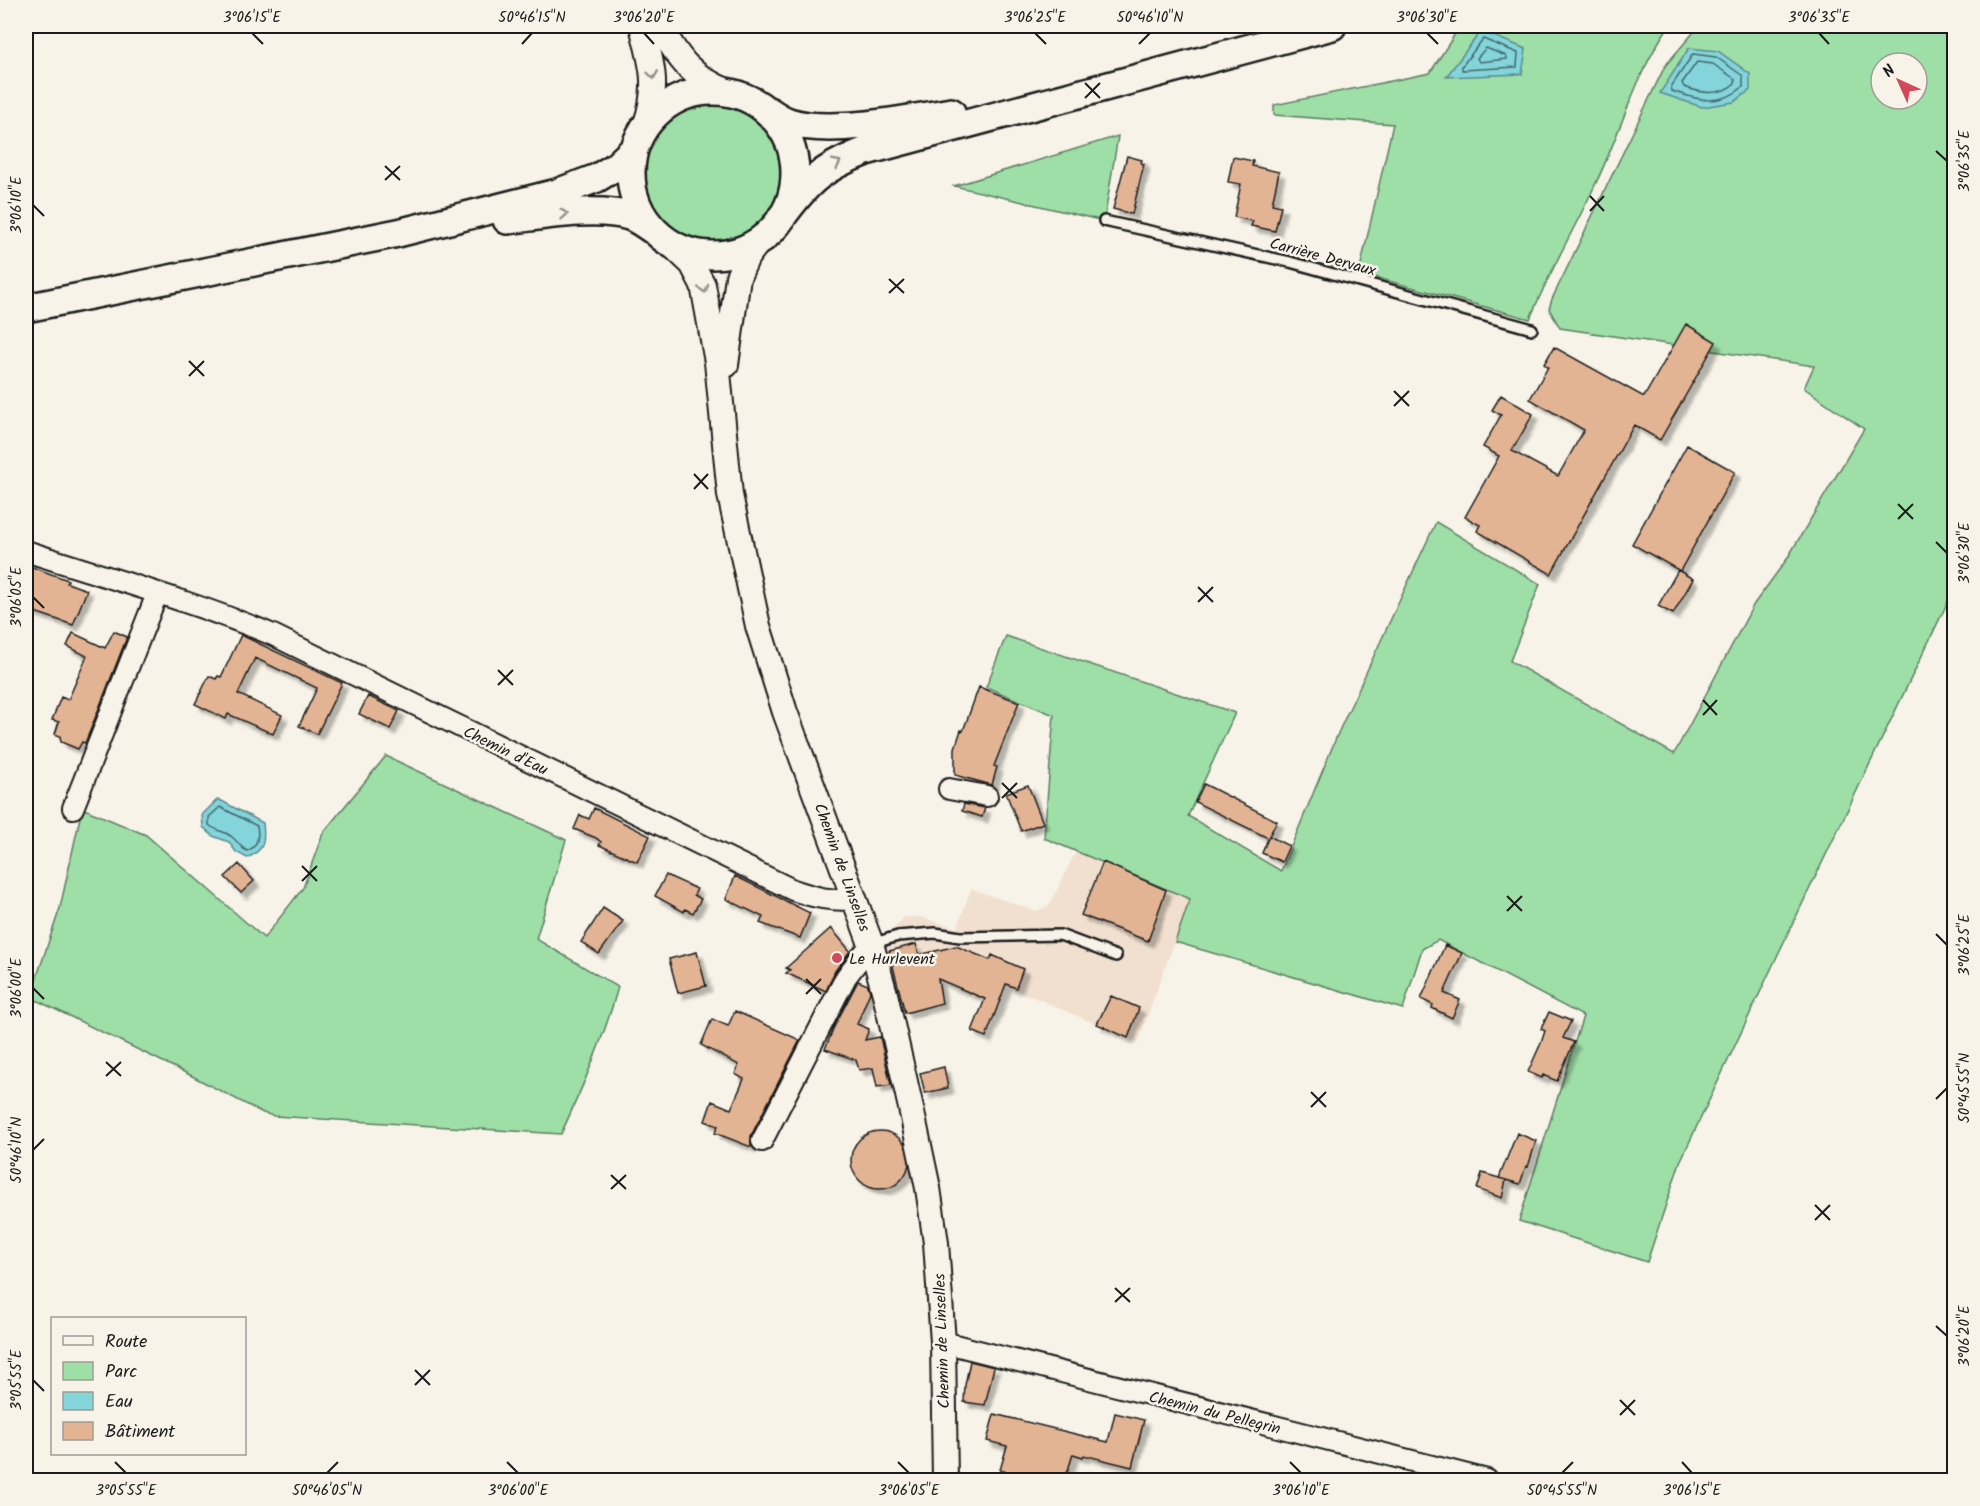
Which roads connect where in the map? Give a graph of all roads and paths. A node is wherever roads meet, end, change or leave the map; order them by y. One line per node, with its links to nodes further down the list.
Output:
1 (642, 26): 7 (street, one-way to 7)
2 (660, 26): 5 (street)
3 (1332, 26): 4 (main road)
4 (1089, 90): 6 (main road); 9 (main road, one-way to 4)
5 (729, 92): 6 (main road); 7 (main road)
6 (765, 109): 9 (main road)
7 (646, 124): 8 (main road)
8 (634, 149): 11 (main road); 12 (main road)
9 (781, 218): 13 (main road)
10 (1104, 222): 15 (lane, Carrière Dervaux)
11 (398, 233): 12 (main road, one-way to 12); 14 (main road)
12 (663, 238): 13 (main road); 16 (street, one-way to 16)
13 (760, 240): 16 (street)
14 (26, 309)
15 (1532, 329)
16 (722, 404): 22 (street, Chemin de Linselles)
17 (26, 551): 18 (street, Chemin d'Eau)
18 (157, 594): 21 (street); 22 (street, Chemin d'Eau)
19 (949, 789): 20 (street)
20 (987, 796)
21 (73, 808)
22 (855, 898): 23 (street, Chemin de Linselles)
23 (871, 944): 24 (lane); 25 (street); 26 (street, Chemin de Linselles)
24 (1116, 956)
25 (762, 1141)
26 (943, 1342): 27 (street, Chemin de Linselles); 28 (street, Chemin du Pellegrin)
27 (945, 1480)
28 (1487, 1480)

